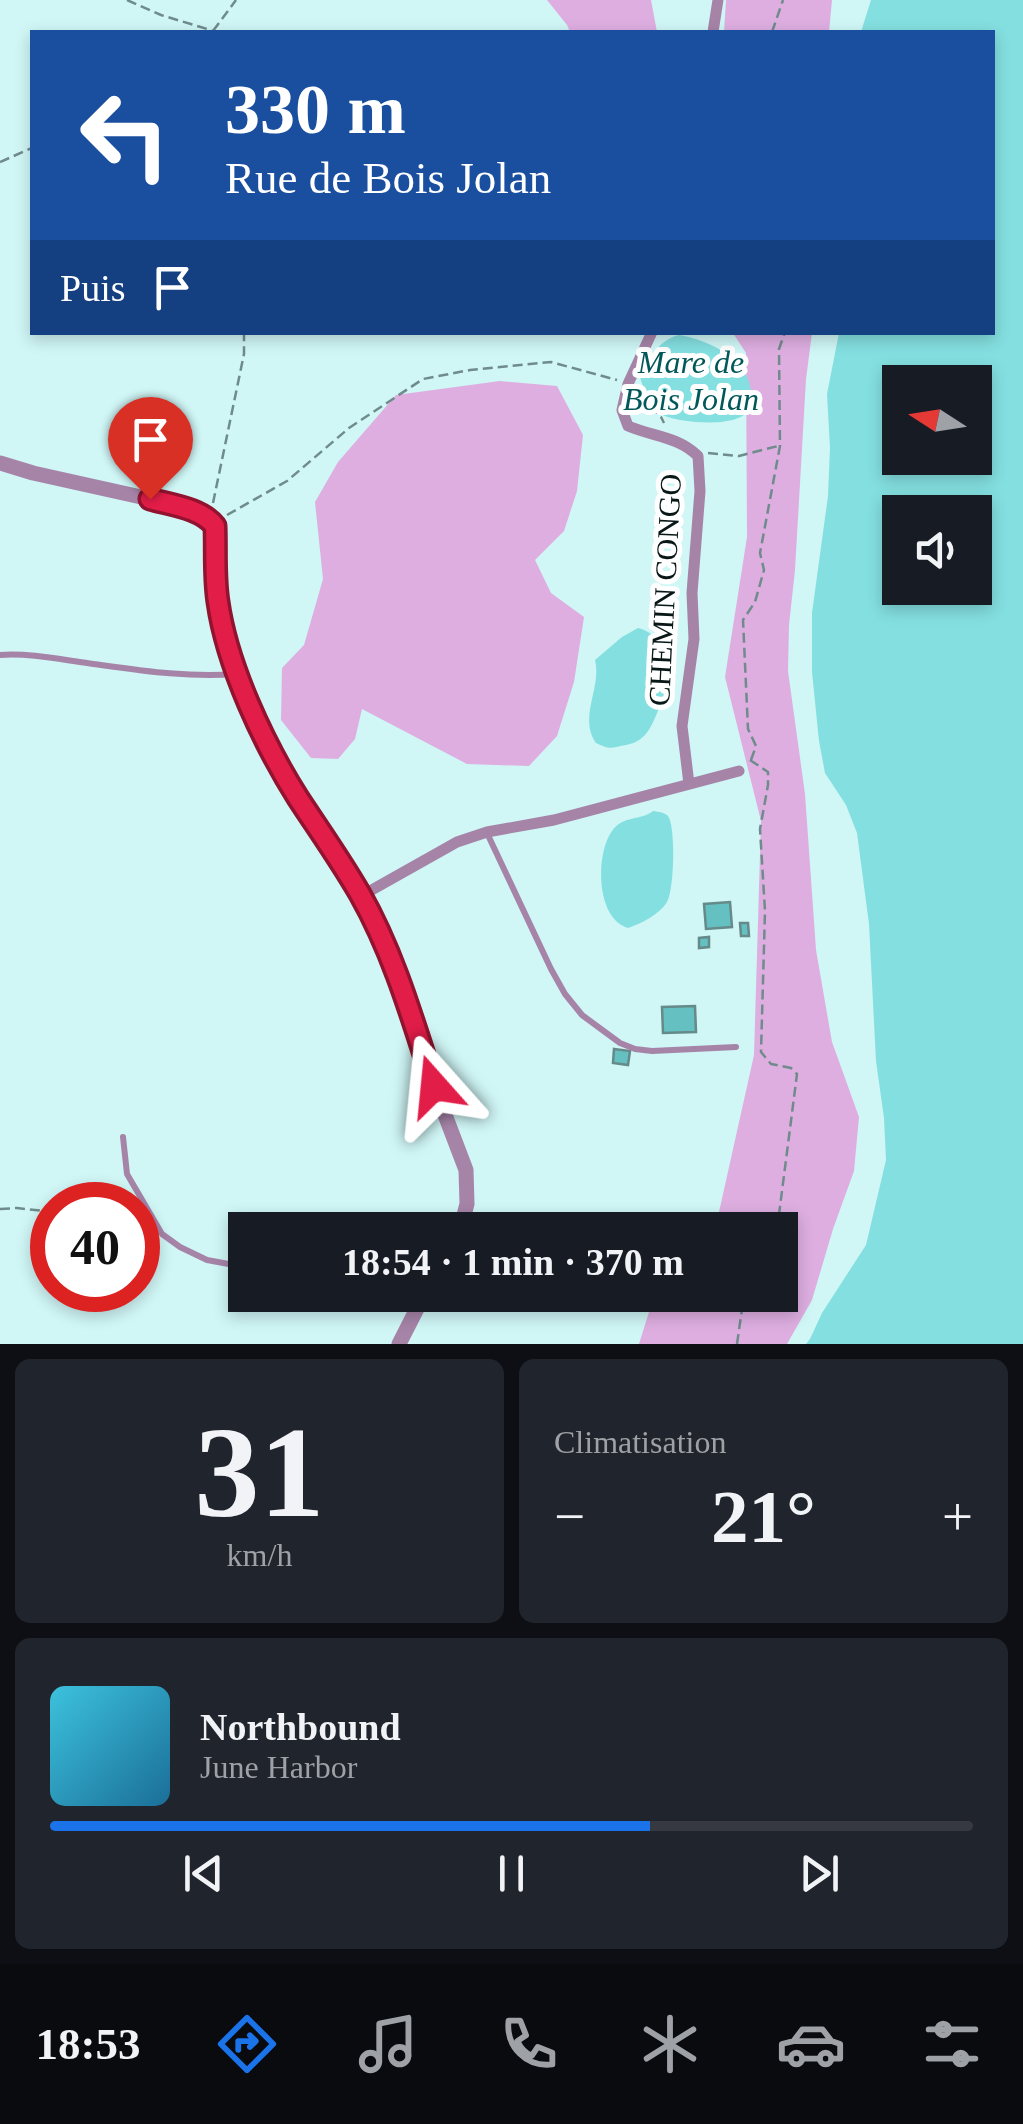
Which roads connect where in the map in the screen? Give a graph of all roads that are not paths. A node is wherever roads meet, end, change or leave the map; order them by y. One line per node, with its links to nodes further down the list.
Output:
1 (718, 0): 2 (street)
2 (714, 30)
3 (651, 335): 8 (street, CHEMIN CONGO)
4 (0, 463): 6 (street)
5 (0, 655): 6 (lane)
6 (238, 674): 10 (street)
7 (739, 772): 8 (street)
8 (688, 784): 9 (street)
9 (487, 832): 10 (street); 11 (lane)
10 (361, 896): 13 (street)
11 (736, 1048)
12 (123, 1137): 14 (lane)
13 (465, 1212)
14 (228, 1264)
15 (413, 1312): 16 (street)
16 (399, 1344)

